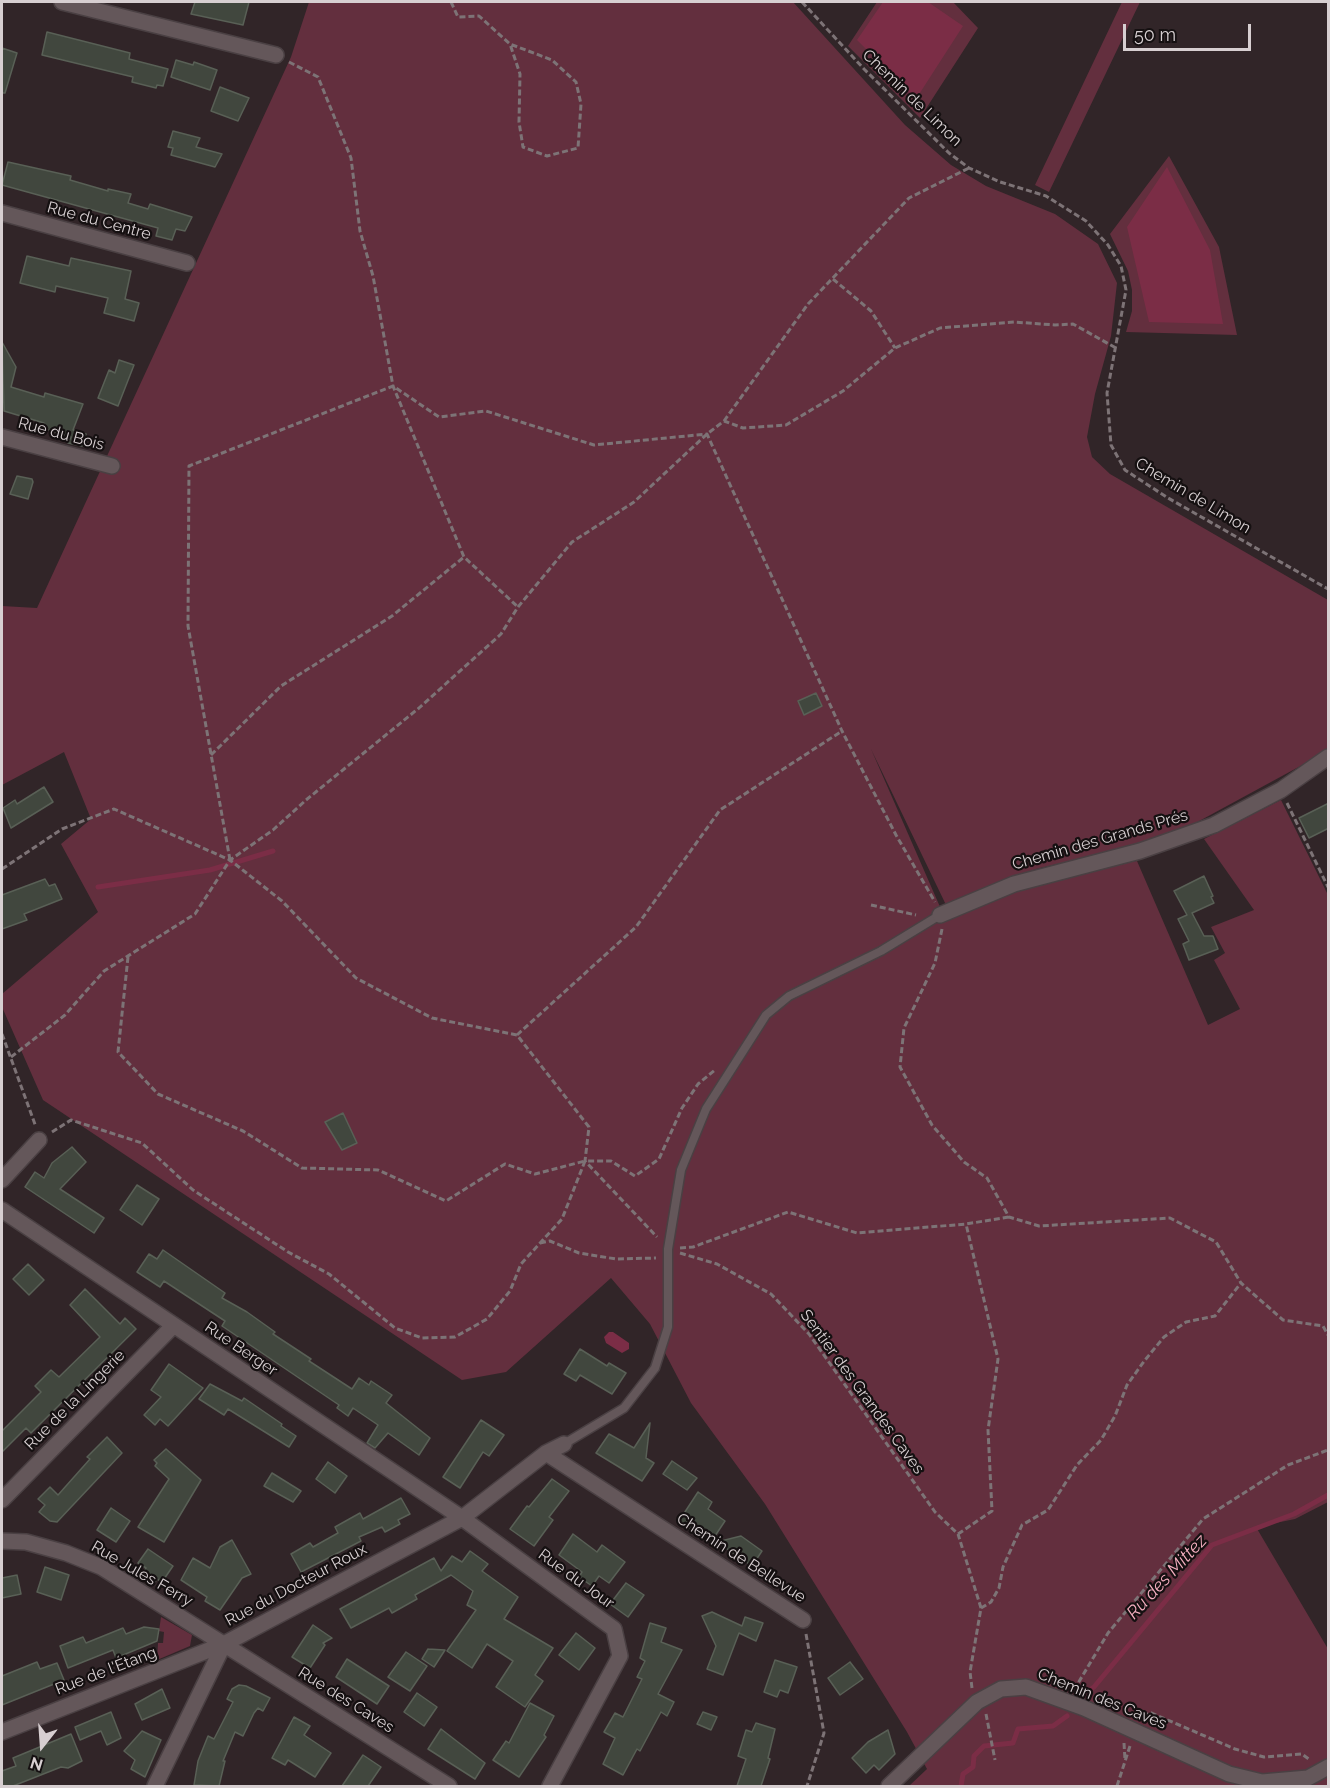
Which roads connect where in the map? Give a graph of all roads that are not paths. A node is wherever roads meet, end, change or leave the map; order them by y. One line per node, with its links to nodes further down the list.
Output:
1 (62, 2): 2 (street)
2 (276, 55)
3 (2, 213): 4 (street, Rue du Centre)
4 (187, 263)
5 (2, 437): 6 (street, Rue du Bois)
6 (112, 466)
7 (1329, 757): 8 (street, Chemin des Grands Prés)
8 (938, 916): 13 (lane)
9 (39, 1140): 10 (street)
10 (2, 1179)
11 (2, 1210): 12 (street, Rue Berger)
12 (174, 1325): 15 (street, Rue de la Lingerie); 16 (street, Rue Berger)
13 (564, 1444): 14 (street, Rue du Docteur Roux)
14 (546, 1453): 16 (street, Rue du Docteur Roux); 18 (street, Chemin de Bellevue)
15 (2, 1500)
16 (462, 1518): 19 (street, Rue du Docteur Roux); 24 (street, Rue du Jour)
17 (2, 1540): 19 (street, Rue Jules Ferry)
18 (803, 1620)
19 (224, 1644): 20 (street, Rue de l'Étang); 22 (street, Rue du Docteur Roux); 23 (street, Rue des Caves)
20 (2, 1732)
21 (1324, 1770): 25 (street, Chemin des Caves)
22 (155, 1786)
23 (449, 1786)
24 (550, 1786)
25 (889, 1786)

